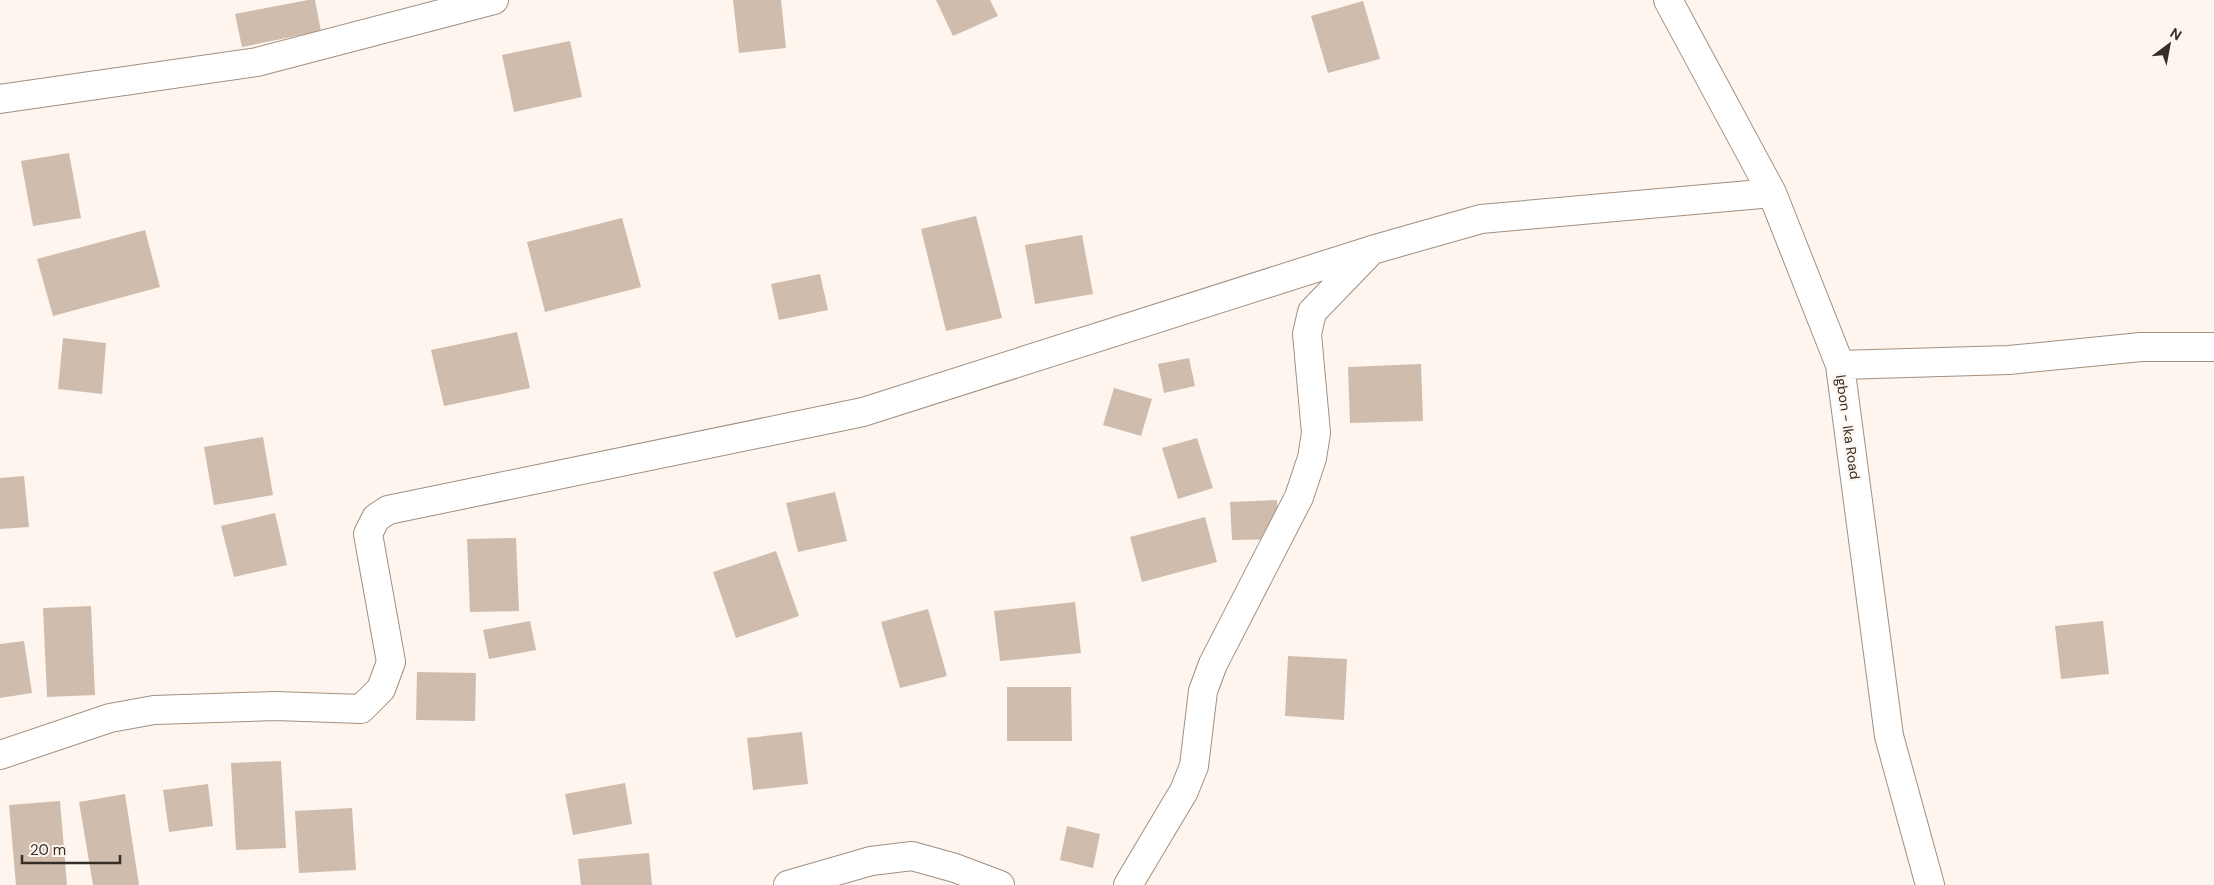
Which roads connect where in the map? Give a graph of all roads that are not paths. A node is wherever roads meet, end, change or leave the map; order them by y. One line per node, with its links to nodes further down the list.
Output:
1 (494, 0): 3 (street)
2 (1668, 0): 4 (street, Igbon - Ika Road)
3 (0, 99)
4 (1772, 193): 5 (street); 7 (street, Igbon - Ika Road)
5 (1372, 250): 8 (street); 11 (street)
6 (2214, 347): 7 (street)
7 (1840, 365): 12 (street, Igbon - Ika Road)
8 (0, 755)
9 (788, 885): 10 (street)
10 (1000, 885)
11 (1128, 885)
12 (1930, 885)

